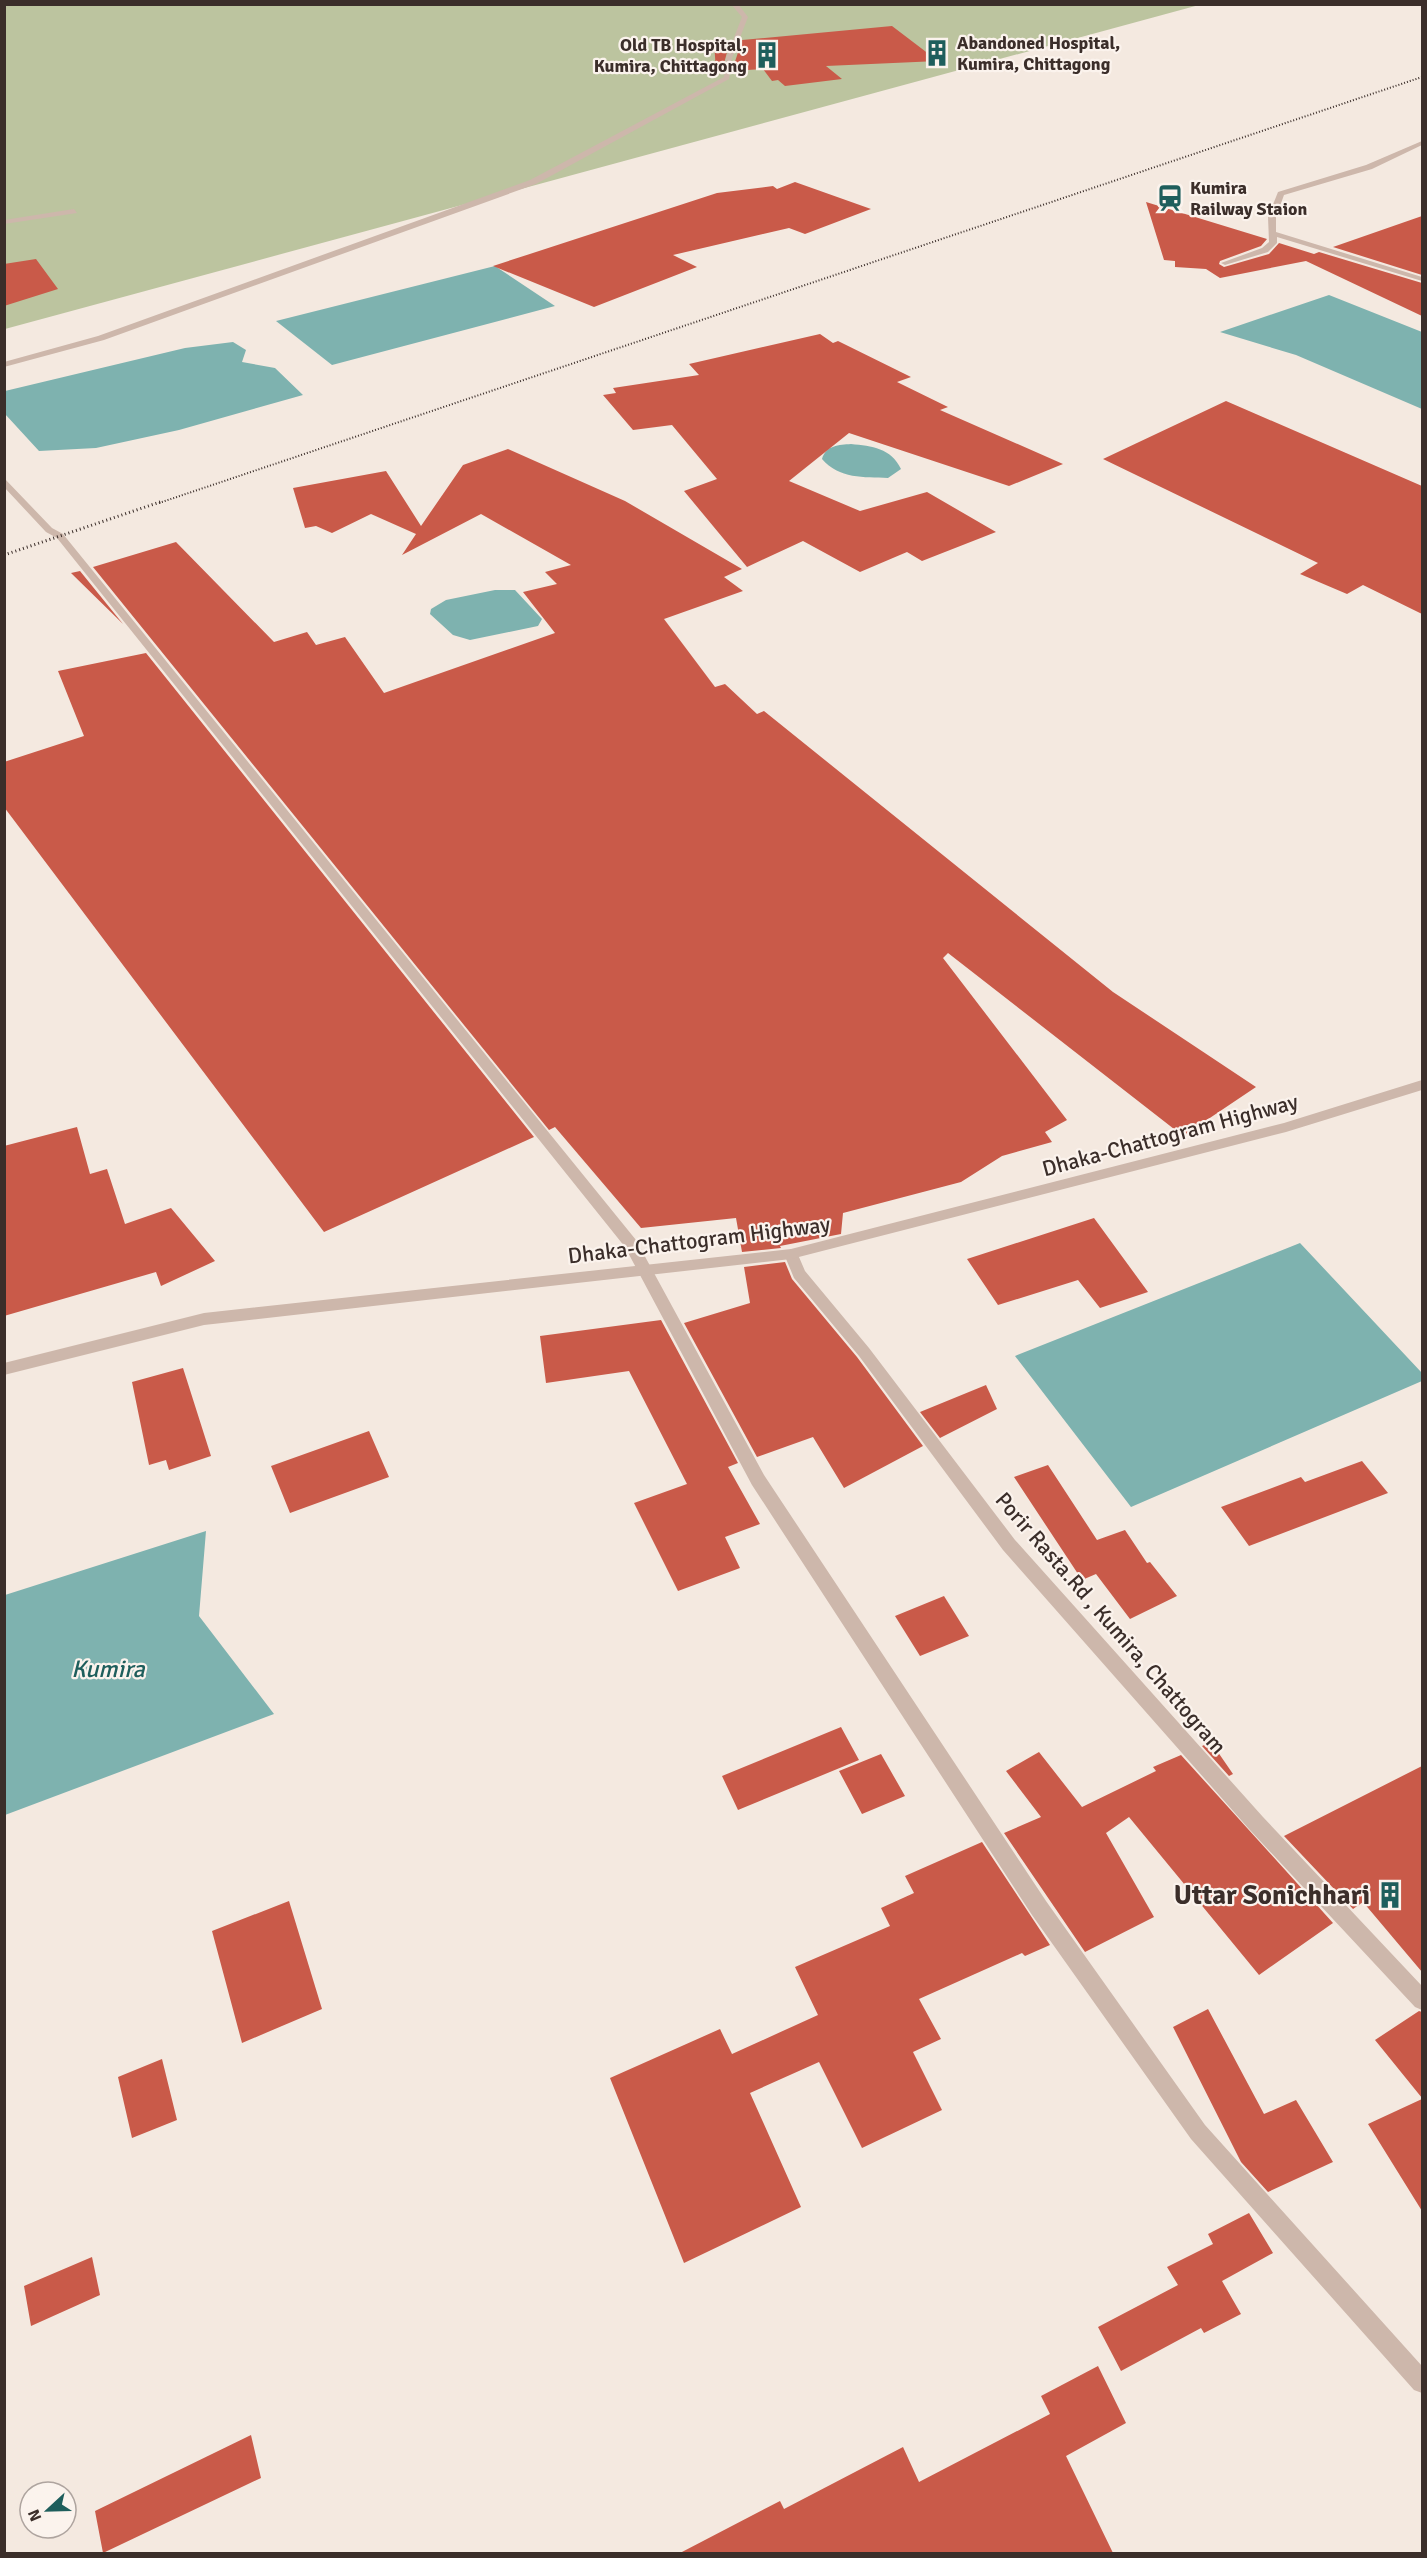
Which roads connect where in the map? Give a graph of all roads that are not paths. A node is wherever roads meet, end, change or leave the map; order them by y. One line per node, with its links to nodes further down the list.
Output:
1 (734, 4): 8 (street)
2 (1422, 143): 5 (street)
3 (74, 210): 4 (street)
4 (4, 222)
5 (1273, 233): 6 (street); 7 (street)
6 (1224, 263)
7 (1422, 279)
8 (4, 365)
9 (4, 481): 12 (street)
10 (1422, 1085): 11 (street, Dhaka-Chattogram Highway)
11 (791, 1254): 12 (street, Dhaka-Chattogram Highway); 14 (street, Porir Rasta.Rd , Kumira, Chattogram)
12 (646, 1269): 13 (street, Dhaka-Chattogram Highway); 15 (street)
13 (4, 1369)
14 (1422, 2000)
15 (1422, 2382)

